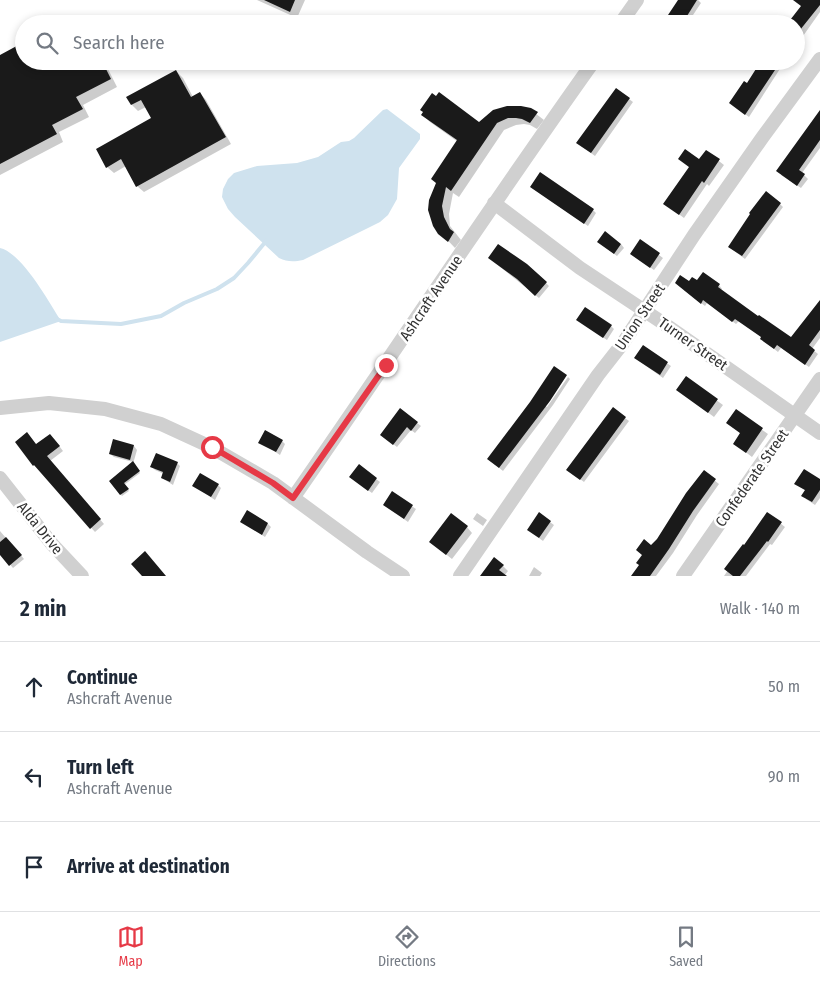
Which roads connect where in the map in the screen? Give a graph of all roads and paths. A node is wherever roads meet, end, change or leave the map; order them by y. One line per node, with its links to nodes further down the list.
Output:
1 (637, 0): 2 (street)
2 (626, 15)
3 (820, 59): 6 (street, Union Street)
4 (588, 70): 5 (street, Ashcraft Avenue)
5 (494, 203): 6 (street, Turner Street); 12 (street, Ashcraft Avenue)
6 (645, 311): 9 (street, Turner Street); 15 (street, Union Street)
7 (820, 379): 9 (street, Confederate Street)
8 (0, 408): 12 (street)
9 (796, 415): 10 (street, Turner Street); 16 (street, Confederate Street)
10 (820, 432)
11 (0, 478): 13 (street, Alda Drive)
12 (293, 498): 14 (street)
13 (82, 576)
14 (403, 576)
15 (460, 576)
16 (683, 576)

